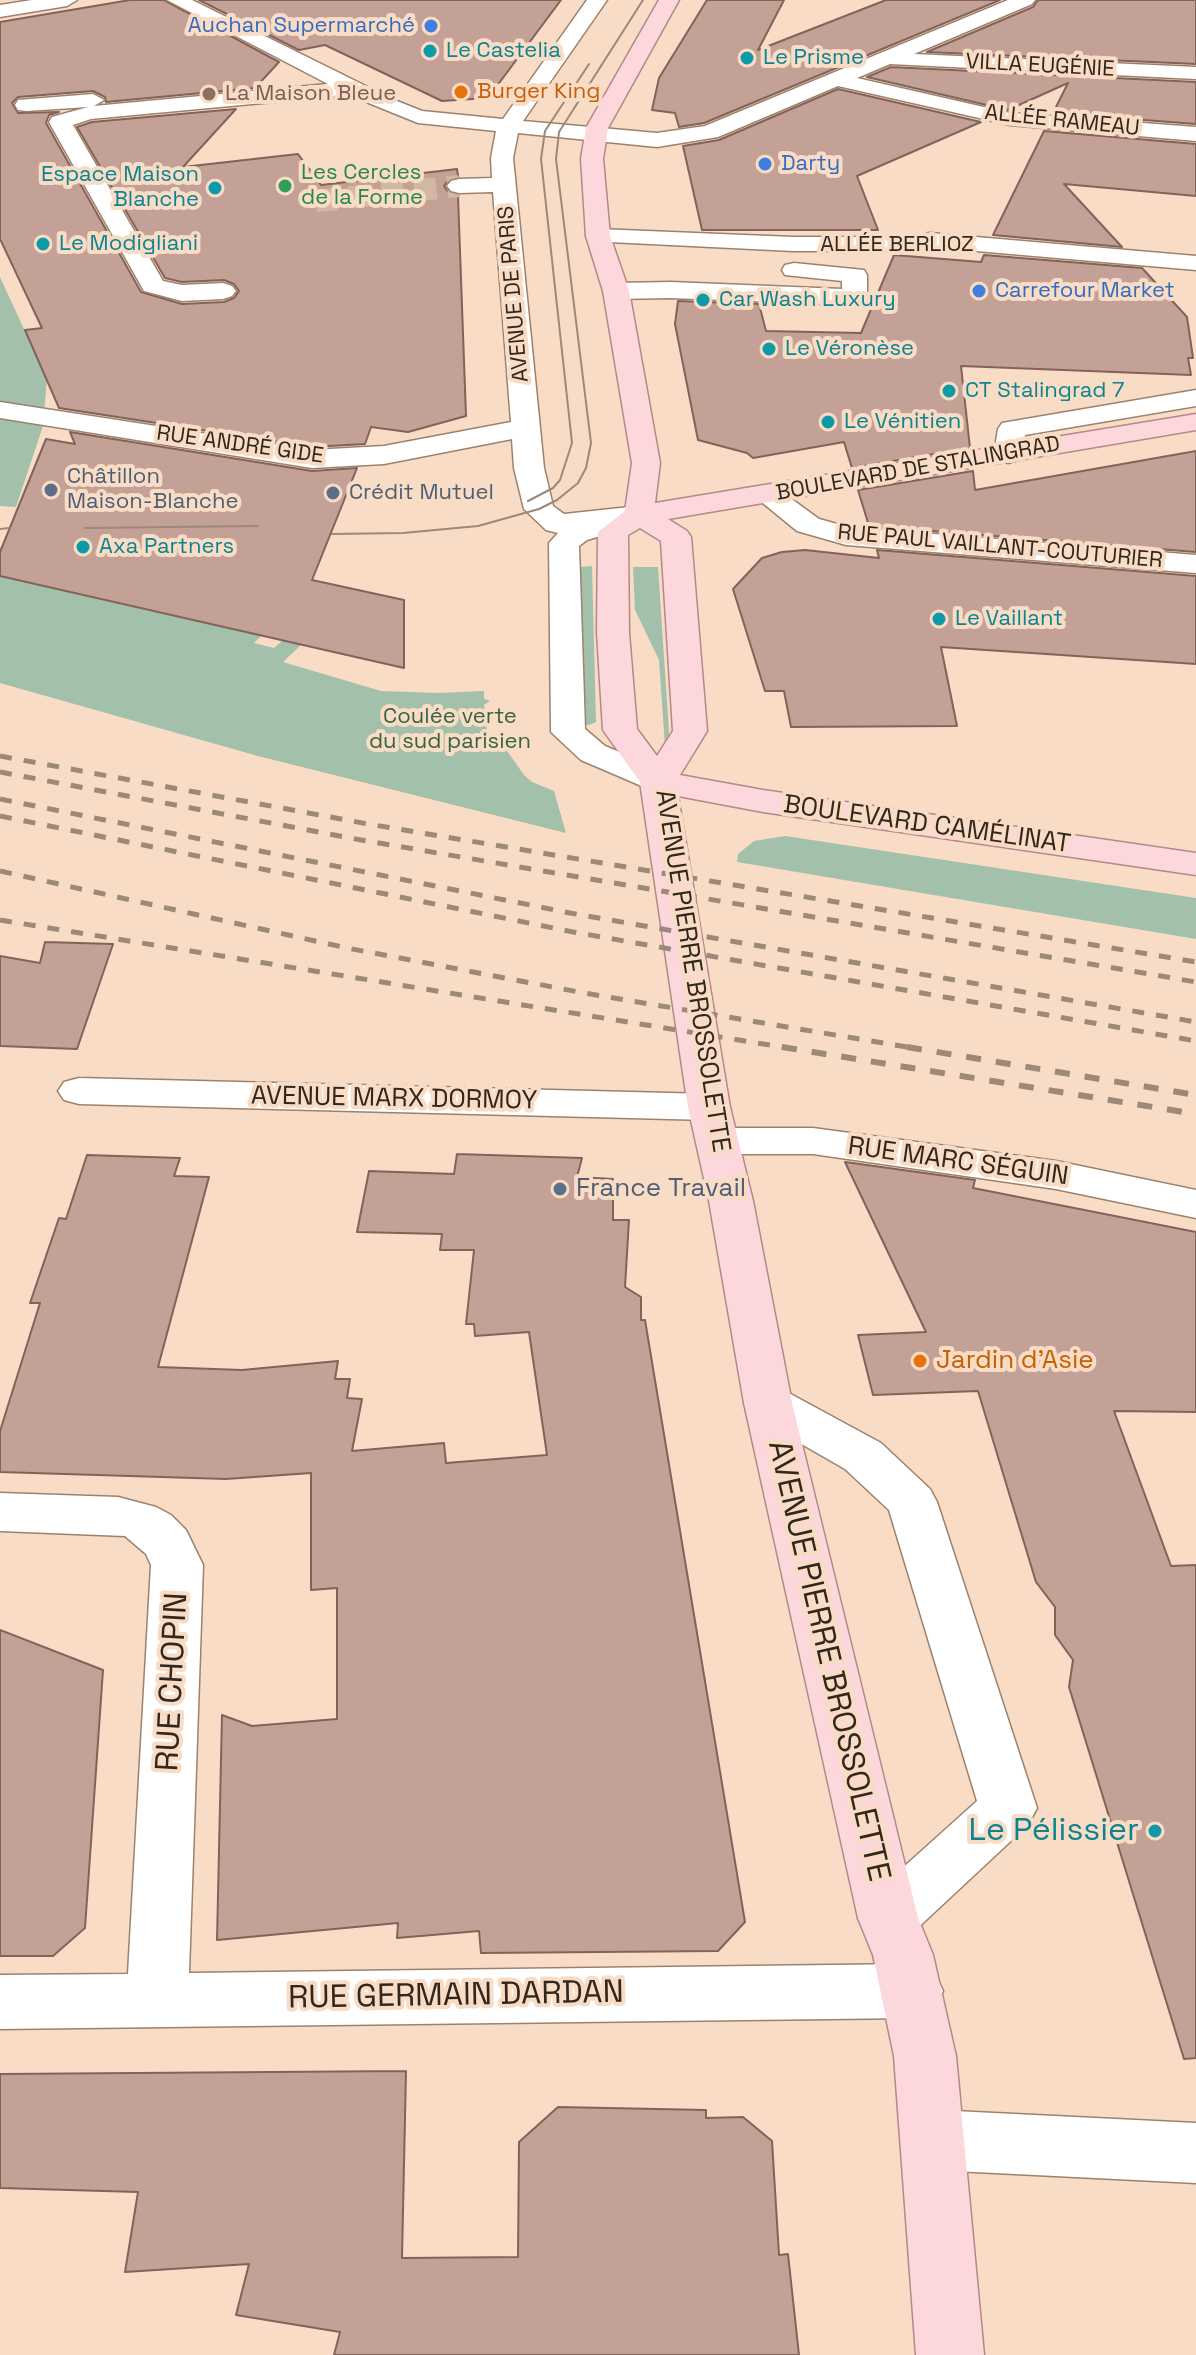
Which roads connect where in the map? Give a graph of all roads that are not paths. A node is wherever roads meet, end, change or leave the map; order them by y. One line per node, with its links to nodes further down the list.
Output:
1 (67, 0): 6 (street)
2 (177, 0): 8 (street)
3 (597, 0): 17 (street, AVENUE DE PARIS)
4 (669, 0): 19 (main road)
5 (1025, 0): 9 (street)
6 (0, 11)
7 (262, 20): 8 (street)
8 (228, 26): 12 (street)
9 (885, 58): 10 (street, VILLA EUGÉNIE); 11 (street)
10 (1196, 73)
11 (836, 79): 18 (street, ALLÉE RAMEAU); 19 (street)
12 (353, 88): 14 (street); 16 (street)
13 (26, 105): 14 (street)
14 (143, 108): 26 (street)
15 (361, 116): 16 (street)
16 (418, 117): 17 (street)
17 (508, 127): 19 (street); 20 (street, AVENUE DE PARIS)
18 (1196, 134)
19 (595, 136): 22 (main road)
20 (504, 185): 21 (street); 31 (street, AVENUE DE PARIS)
21 (459, 186)
22 (601, 246): 23 (street, ALLÉE BERLIOZ); 24 (street); 27 (main road)
23 (1196, 263)
24 (745, 266)
25 (777, 269): 27 (street)
26 (223, 291)
27 (616, 291): 34 (main road)
28 (1196, 398): 32 (street)
29 (0, 410): 31 (street, RUE ANDRÉ GIDE)
30 (1196, 422): 32 (main road, BOULEVARD DE STALINGRAD)
31 (526, 428): 34 (street, AVENUE DE PARIS)
32 (1008, 454): 33 (main road, BOULEVARD DE STALINGRAD)
33 (768, 495): 34 (main road, BOULEVARD DE STALINGRAD); 35 (street, RUE PAUL VAILLANT-COUTURIER)
34 (639, 515): 36 (main road); 36 (main road, AVENUE PIERRE BROSSOLETTE); 36 (street)
35 (1196, 564)
36 (658, 782): 37 (main road, BOULEVARD CAMÉLINAT); 39 (main road, AVENUE PIERRE BROSSOLETTE)
37 (1196, 864)
38 (79, 1091): 39 (street, AVENUE MARX DORMOY)
39 (714, 1124): 40 (street, RUE MARC SÉGUIN); 41 (main road, AVENUE PIERRE BROSSOLETTE)
40 (1196, 1204)
41 (768, 1403): 43 (main road, AVENUE PIERRE BROSSOLETTE); 43 (street, AVENUE PIERRE BROSSOLETTE)
42 (0, 1512): 45 (street, RUE CHOPIN)
43 (888, 1918): 44 (main road, AVENUE PIERRE BROSSOLETTE)
44 (912, 1991): 45 (street, RUE GERMAIN DARDAN); 47 (main road, AVENUE PIERRE BROSSOLETTE)
45 (157, 2000): 46 (street, RUE GERMAIN DARDAN)
46 (0, 2002)
47 (934, 2140): 48 (street); 49 (main road, AVENUE PIERRE BROSSOLETTE)
48 (1196, 2153)
49 (950, 2355)

